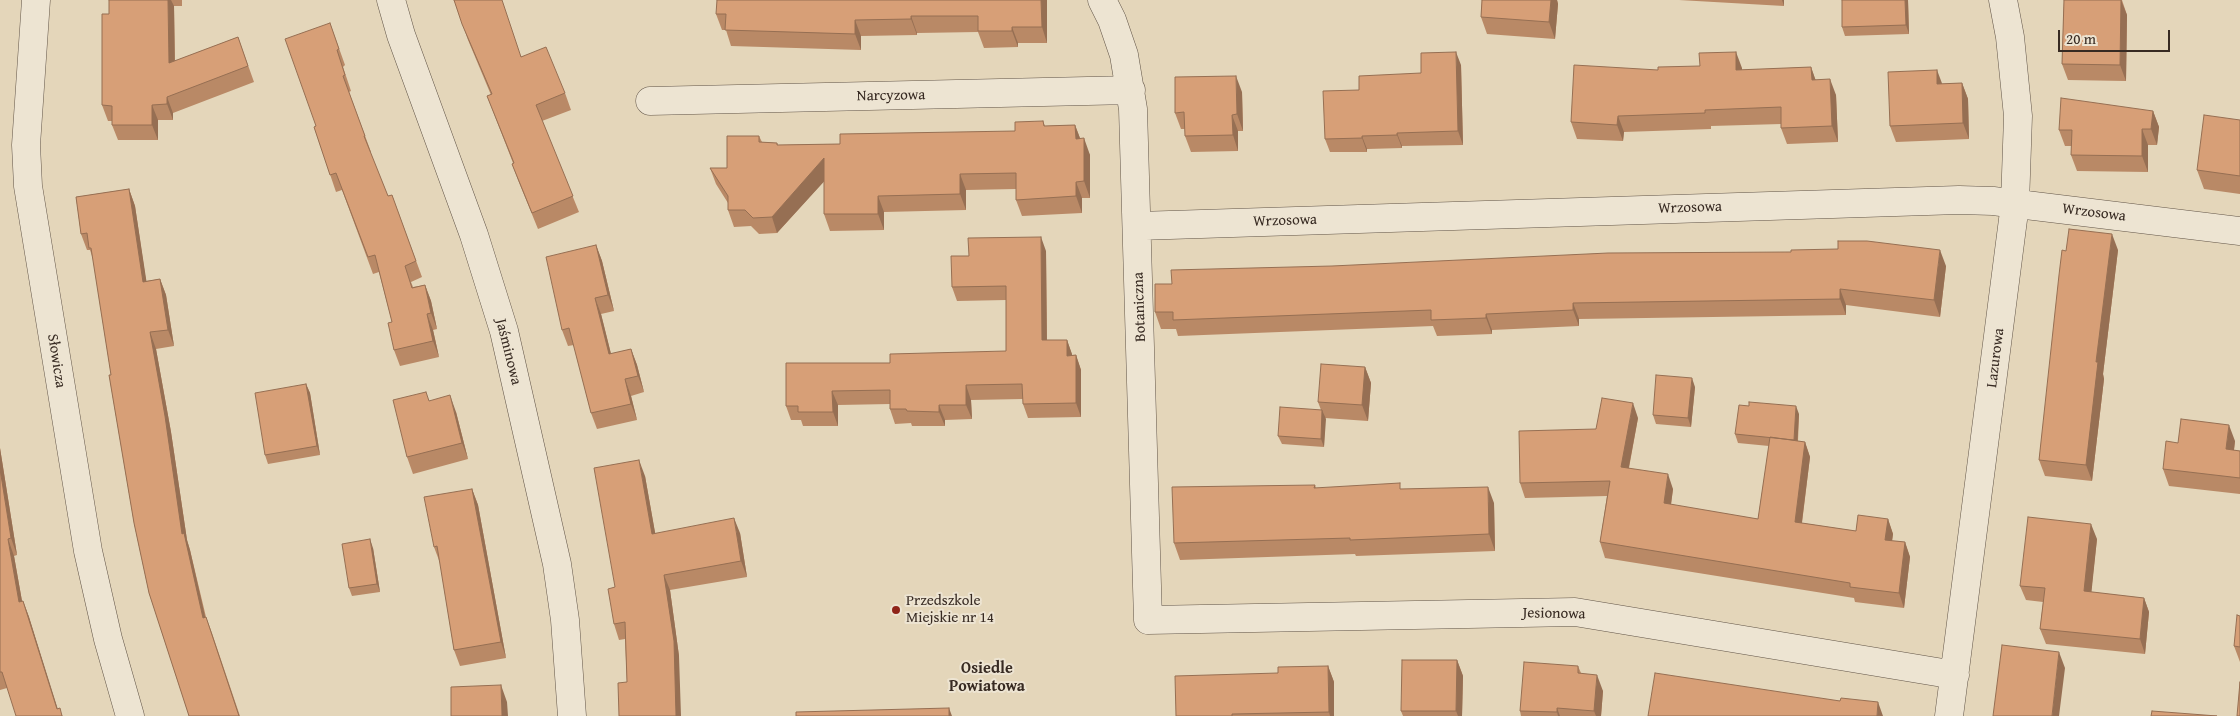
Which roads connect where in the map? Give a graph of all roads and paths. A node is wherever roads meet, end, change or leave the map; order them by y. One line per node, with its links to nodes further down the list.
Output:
1 (36, 0): 12 (street, Słowicza)
2 (391, 0): 13 (street, Jaśminowa)
3 (1102, 0): 5 (street, Botaniczna)
4 (2003, 0): 7 (street, Lazurowa)
5 (1131, 90): 6 (street, Narcyzowa); 8 (street, Botaniczna)
6 (650, 101)
7 (2015, 204): 8 (street, Wrzosowa); 9 (street, Wrzosowa); 11 (street, Lazurowa)
8 (1138, 226): 10 (street, Botaniczna)
9 (2240, 231)
10 (1148, 620): 11 (street, Jesionowa)
11 (1955, 675): 14 (street, Lazurowa)
12 (130, 716)
13 (572, 716)
14 (1949, 716)

